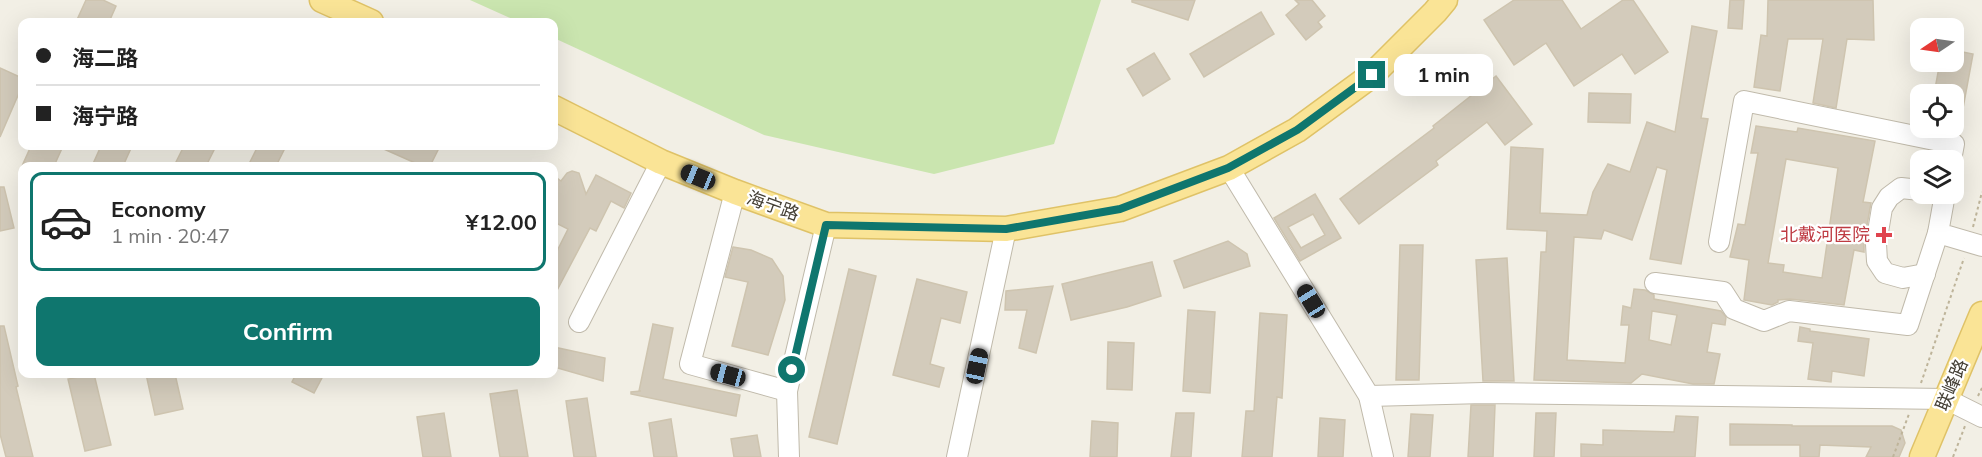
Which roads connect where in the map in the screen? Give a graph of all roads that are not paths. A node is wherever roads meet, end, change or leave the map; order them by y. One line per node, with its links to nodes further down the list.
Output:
1 (322, 0): 3 (main road)
2 (1444, 0): 7 (main road, 海宁路)
3 (361, 18)
4 (558, 110): 6 (main road, 海宁路)
5 (1953, 150): 14 (street)
6 (661, 162): 9 (main road, 海宁路); 19 (street)
7 (1228, 168): 12 (main road, 海宁路); 21 (street)
8 (1910, 189): 16 (street)
9 (735, 192): 11 (main road, 海宁路); 20 (street)
10 (1943, 204): 13 (street)
11 (826, 225): 12 (main road, 海宁路); 20 (street)
12 (1006, 229): 25 (street)
13 (1938, 232): 15 (street); 16 (street)
14 (1719, 242)
15 (1976, 244)
16 (1925, 274): 17 (street)
17 (1655, 283)
18 (1982, 314): 22 (main road, 联峰路)
19 (579, 322)
20 (787, 391): 24 (street)
21 (1370, 396): 22 (street); 26 (street)
22 (1946, 399): 23 (street); 27 (main road, 联峰路)
23 (1982, 417)
24 (789, 457)
25 (957, 457)
26 (1383, 457)
27 (1922, 457)

